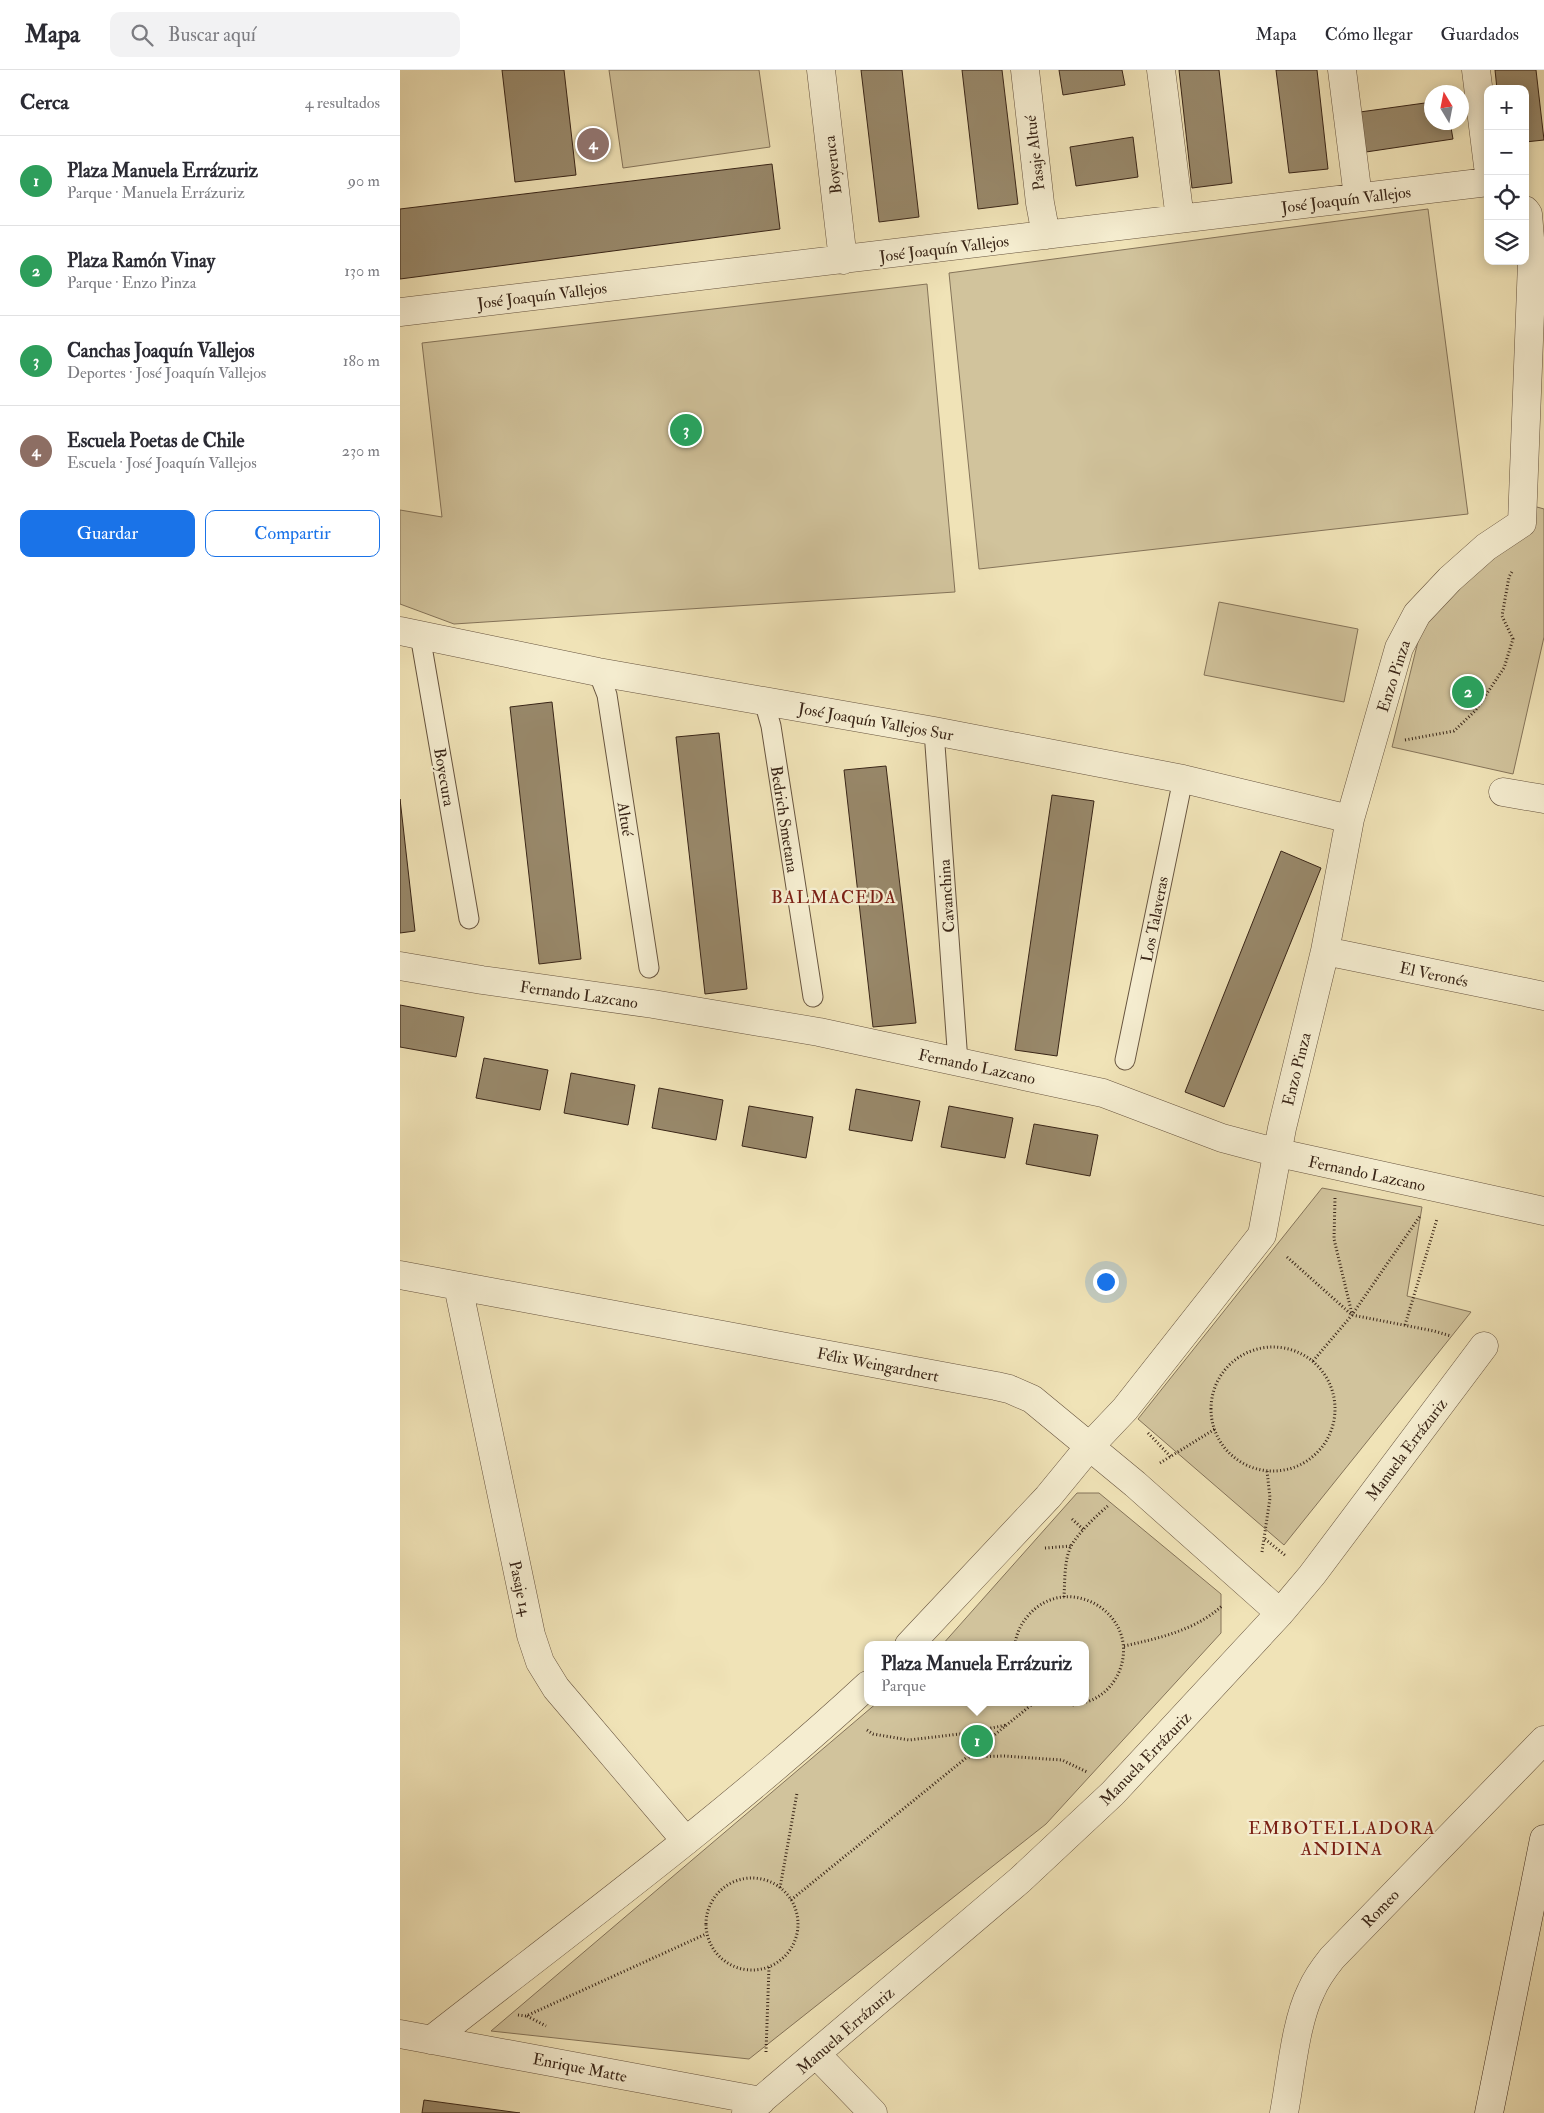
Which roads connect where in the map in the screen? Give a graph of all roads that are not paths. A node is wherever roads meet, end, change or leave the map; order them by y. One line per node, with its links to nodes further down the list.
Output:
1 (821, 70): 12 (street, Boyeruca)
2 (1025, 70): 11 (street, Pasaje Altué)
3 (1161, 70): 9 (street)
4 (1342, 70): 8 (street)
5 (1476, 70): 6 (street)
6 (1484, 134)
7 (1484, 182): 8 (street, José Joaquín Vallejos)
8 (1358, 197): 9 (street, José Joaquín Vallejos)
9 (1180, 219): 11 (street, José Joaquín Vallejos)
10 (1528, 220): 21 (street, Enzo Pinza)
11 (1046, 235): 12 (street, José Joaquín Vallejos)
12 (843, 260): 13 (street, José Joaquín Vallejos)
13 (400, 312)
14 (410, 633): 15 (street, José Joaquín Vallejos Sur); 22 (lane, Boyecura)
15 (598, 672): 16 (street, José Joaquín Vallejos Sur); 25 (lane, Altué)
16 (764, 701): 17 (street, José Joaquín Vallejos Sur); 27 (lane, Bedrich Smetana)
17 (934, 731): 18 (street, José Joaquín Vallejos Sur); 29 (lane, Cavanchina)
18 (1182, 779): 21 (street, José Joaquín Vallejos Sur); 28 (lane, Los Talaveras)
19 (1503, 792): 20 (street)
20 (1544, 800)
21 (1350, 819): 23 (street, Enzo Pinza)
22 (469, 919)
23 (1325, 951): 26 (street, El Veronés); 30 (street, Enzo Pinza)
24 (400, 966): 29 (street, Fernando Lazcano)
25 (649, 968)
26 (1544, 996)
27 (813, 997)
28 (1125, 1060)
29 (958, 1062): 30 (street, Fernando Lazcano)
30 (1279, 1153): 31 (street, Fernando Lazcano); 35 (street)
31 (1544, 1212)
32 (400, 1275): 33 (street, Félix Weingardnert)
33 (458, 1286): 35 (street, Félix Weingardnert); 41 (street, Pasaje 14)
34 (1481, 1350): 36 (street, Manuela Errázuriz)
35 (1089, 1447): 36 (street, Félix Weingardnert); 37 (street)
36 (1280, 1613): 44 (street, Manuela Errázuriz)
37 (913, 1641)
38 (864, 1689): 41 (street)
39 (1544, 1740): 47 (street, Romeo)
40 (1544, 1839): 48 (street)
41 (686, 1841): 43 (street)
42 (400, 2034): 43 (street, Enrique Matte)
43 (430, 2040): 45 (street, Enrique Matte)
44 (816, 2054): 45 (street, Manuela Errázuriz); 46 (street)
45 (754, 2107)
46 (873, 2113)
47 (1284, 2113)
48 (1489, 2113)

